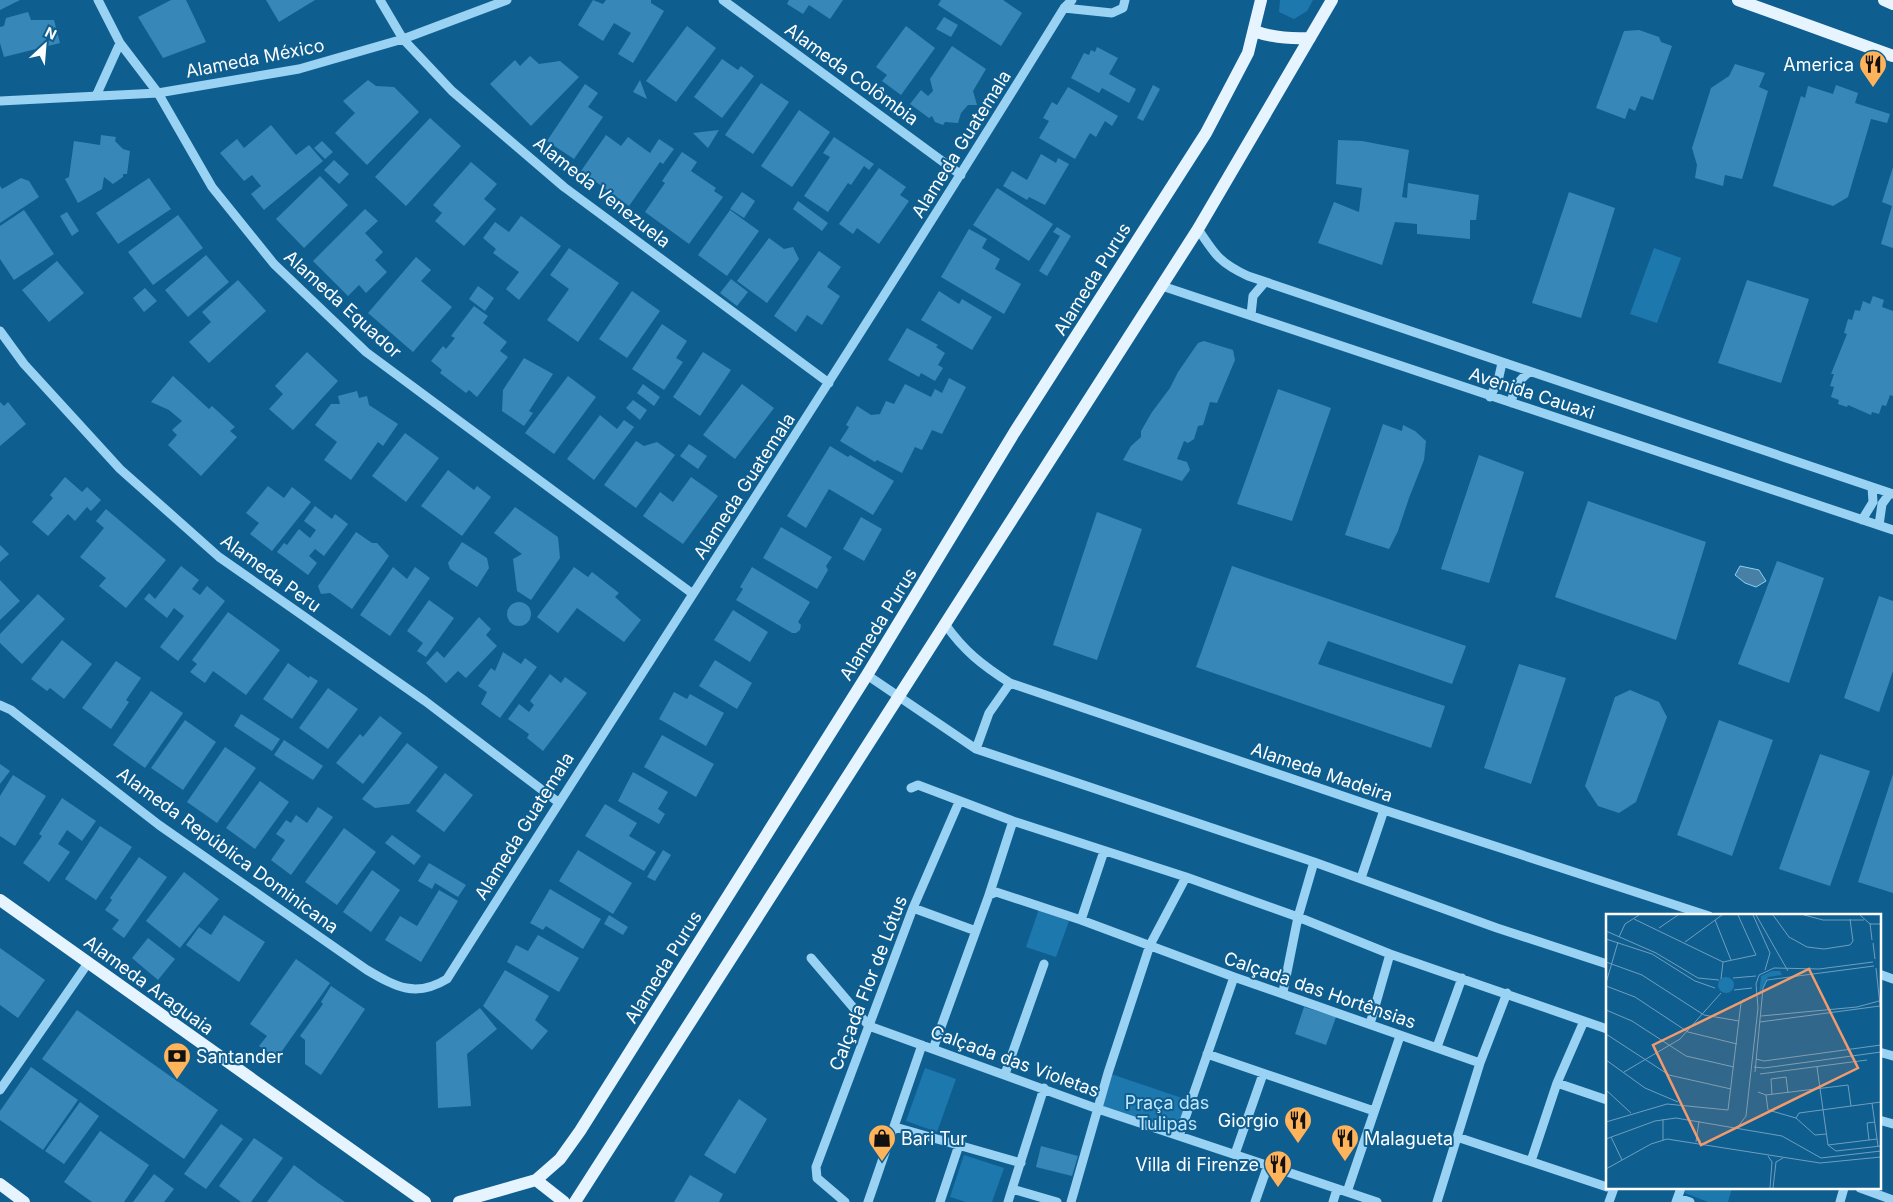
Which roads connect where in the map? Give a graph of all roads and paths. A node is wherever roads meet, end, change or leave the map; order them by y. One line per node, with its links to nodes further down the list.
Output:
1 (98, 0): 16 (street, Alameda Equador)
2 (380, 0): 15 (street, Alameda Venezuela)
3 (507, 0): 15 (street, Alameda México)
4 (723, 0): 23 (street, Alameda Colômbia)
5 (1072, 0): 12 (street, Alameda Guatemala)
6 (1125, 0): 12 (street)
7 (1261, 0): 13 (main road, Alameda Purus)
8 (1332, 0): 14 (main road)
9 (1738, 0): 17 (main road)
10 (1884, 0): 11 (main road)
11 (1893, 4)
12 (1064, 8): 23 (street, Alameda Guatemala)
13 (1254, 31): 14 (main road); 41 (main road, Alameda Purus)
14 (1310, 38): 24 (main road)
15 (403, 39): 19 (street, Alameda México); 31 (street, Alameda Venezuela)
16 (120, 43): 18 (street, Alameda Equador); 21 (street)
17 (1893, 56)
18 (144, 76): 19 (street, Alameda Equador); 20 (street)
19 (158, 93): 20 (street, Alameda México); 39 (street, Alameda Equador)
20 (139, 94): 21 (street, Alameda México)
21 (96, 96): 22 (street, Alameda México)
22 (0, 100)
23 (961, 175): 31 (street, Alameda Guatemala)
24 (1198, 229): 25 (street, Avenida Cauaxi); 26 (main road)
25 (1266, 282): 27 (street); 29 (street, Avenida Cauaxi)
26 (1162, 286): 27 (street, Avenida Cauaxi); 40 (main road)
27 (1251, 315): 32 (street, Avenida Cauaxi)
28 (0, 331): 49 (street, Alameda Peru)
29 (1502, 363): 30 (street, Avenida Cauaxi); 32 (street)
30 (1529, 372): 33 (street); 34 (street, Avenida Cauaxi)
31 (829, 383): 39 (street, Alameda Guatemala)
32 (1490, 397): 33 (street, Avenida Cauaxi)
33 (1512, 403): 36 (street, Avenida Cauaxi)
34 (1872, 487): 35 (street, Avenida Cauaxi); 36 (street)
35 (1892, 493): 37 (street)
36 (1862, 520): 37 (street, Avenida Cauaxi)
37 (1879, 525): 38 (street, Avenida Cauaxi)
38 (1893, 530)
39 (693, 594): 49 (street, Alameda Guatemala)
40 (945, 624): 42 (street, Alameda Madeira); 43 (main road)
41 (867, 675): 43 (street); 107 (main road, Alameda Purus)
42 (1010, 683): 47 (street); 51 (street, Alameda Madeira)
43 (898, 697): 47 (street); 120 (main road)
44 (0, 699): 46 (street)
45 (0, 705): 46 (street, Alameda República Dominicana)
46 (11, 710): 73 (street, Alameda República Dominicana)
47 (976, 750): 54 (street)
48 (911, 788): 50 (street)
49 (558, 802): 73 (street, Alameda Guatemala)
50 (959, 802): 52 (street); 59 (street, Calçada Flor de Lótus)
51 (1384, 810): 56 (street); 60 (street, Alameda Madeira)
52 (1013, 821): 53 (street); 57 (street)
53 (1104, 851): 55 (street); 62 (street)
54 (1314, 862): 56 (street); 61 (street)
55 (1186, 877): 61 (street); 64 (street)
56 (1361, 878): 69 (street)
57 (989, 895): 62 (street, Calçada das Hortênsias); 63 (street)
58 (0, 900): 67 (main road, Alameda Araguaia)
59 (913, 908): 63 (street); 79 (street, Calçada Flor de Lótus)
60 (1697, 914)
61 (1298, 917): 65 (street); 75 (street)
62 (1081, 920): 64 (street, Calçada das Hortênsias)
63 (976, 931): 84 (street)
64 (1150, 945): 71 (street, Calçada das Hortênsias); 95 (street)
65 (1390, 954): 72 (street); 78 (street)
66 (811, 958): 79 (street, Calçada das Violetas)
67 (88, 963): 93 (street); 117 (main road, Alameda Araguaia)
68 (1044, 964): 89 (street)
69 (1606, 964)
70 (1880, 974): 74 (street)
71 (1234, 977): 75 (street, Calçada das Hortênsias); 86 (street)
72 (1462, 978): 76 (street); 83 (street)
73 (447, 979)
74 (1893, 979)
75 (1283, 992): 78 (street, Calçada das Hortênsias)
76 (1507, 993): 77 (street); 88 (street)
77 (1584, 1021): 80 (street); 91 (street)
78 (1370, 1024): 81 (street, Calçada das Hortênsias)
79 (869, 1026): 82 (street, Calçada das Violetas); 121 (street, Calçada Flor de Lótus)
80 (1606, 1029)
81 (1400, 1036): 83 (street, Calçada das Hortênsias); 96 (street)
82 (922, 1045): 84 (street, Calçada das Violetas); 99 (street)
83 (1437, 1047): 88 (street, Calçada das Hortênsias)
84 (933, 1049): 89 (street, Calçada das Violetas)
85 (1880, 1052): 87 (street)
86 (1207, 1054): 90 (street); 100 (street)
87 (1893, 1056)
88 (1480, 1064): 101 (street)
89 (1005, 1074): 92 (street, Calçada das Violetas)
90 (1263, 1074): 96 (street); 103 (street)
91 (1557, 1083): 94 (street); 104 (street)
92 (1044, 1088): 95 (street, Calçada das Violetas); 105 (street)
93 (0, 1090)
94 (1606, 1100)
95 (1098, 1109): 100 (street, Calçada das Violetas); 126 (street)
96 (1374, 1111): 113 (street)
97 (1880, 1120): 98 (street)
98 (1893, 1124)
99 (895, 1127): 102 (street); 122 (street)
100 (1179, 1136): 103 (street, Calçada das Violetas)
101 (1457, 1138): 104 (street); 130 (street)
102 (959, 1145): 105 (street); 123 (street)
103 (1235, 1154): 106 (street, Calçada das Violetas)
104 (1531, 1161): 109 (street)
105 (1021, 1163): 110 (street)
106 (1268, 1165): 111 (street, Calçada das Violetas); 127 (street)
107 (536, 1180): 118 (main road, Alameda Purus); 119 (main road)
108 (0, 1184): 116 (main road)
109 (1606, 1186)
110 (1012, 1188): 124 (street); 125 (street)
111 (1337, 1189): 113 (street, Calçada das Violetas); 128 (street)
112 (1866, 1190): 115 (street)
113 (1347, 1192): 129 (street, Calçada das Violetas)
114 (1677, 1200): 131 (street)
115 (1893, 1200)
116 (24, 1202)
117 (425, 1202)
118 (459, 1202)
119 (564, 1202)
120 (575, 1202)
121 (844, 1202)
122 (868, 1202)
123 (940, 1202)
124 (1008, 1202)
125 (1056, 1202)
126 (1071, 1202)
127 (1255, 1202)
128 (1333, 1202)
129 (1377, 1202)
130 (1437, 1202)
131 (1690, 1202)

